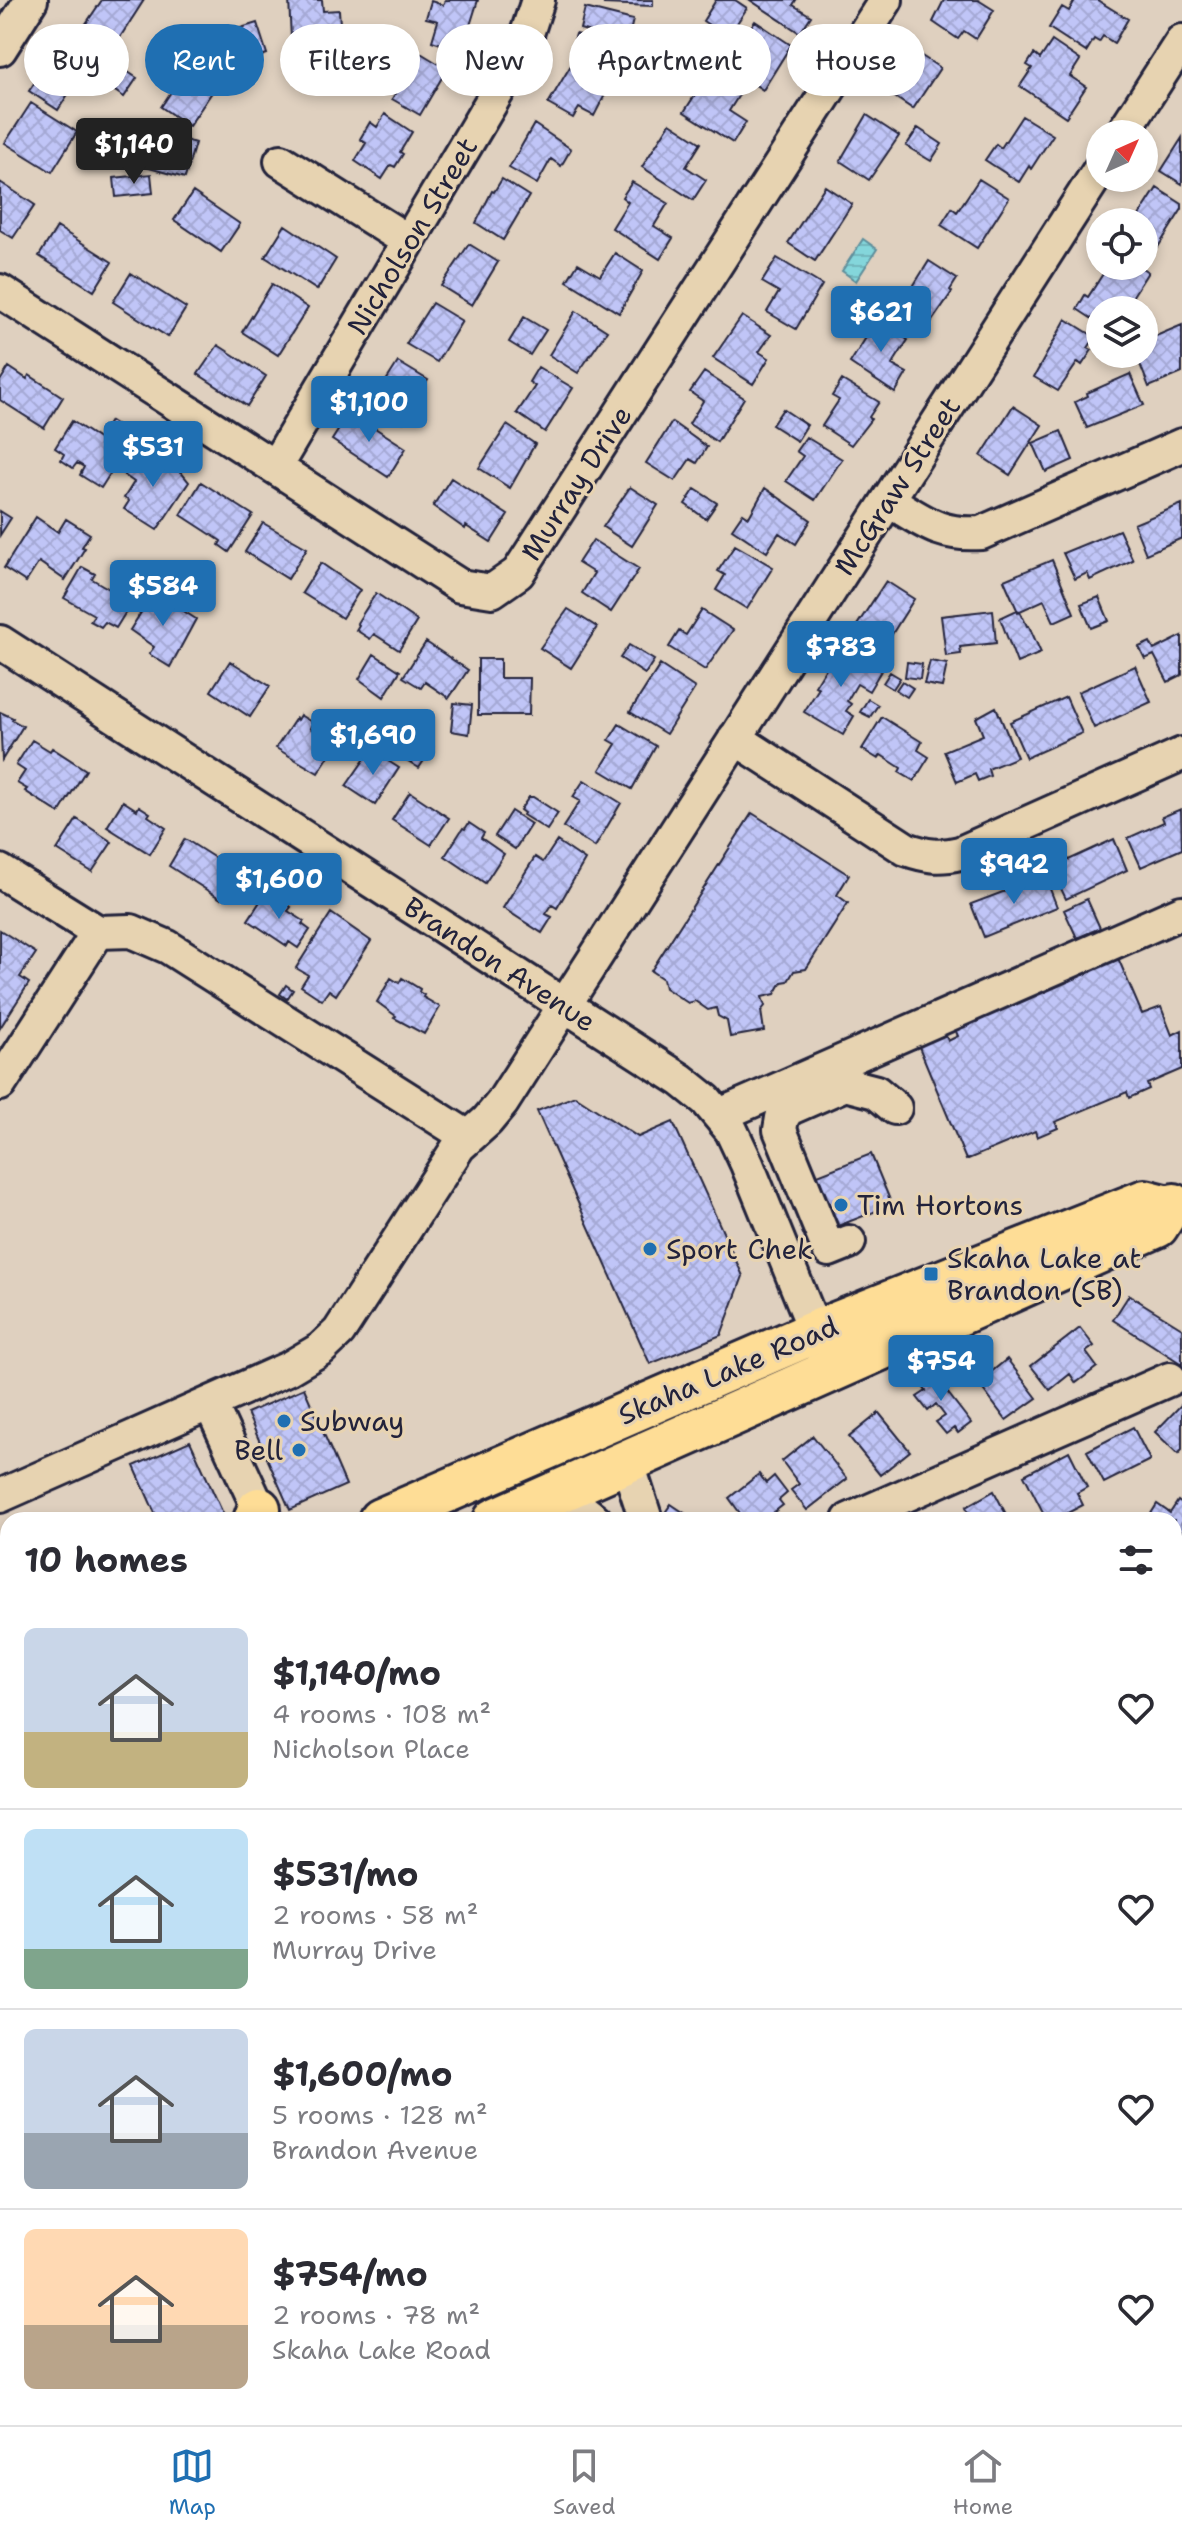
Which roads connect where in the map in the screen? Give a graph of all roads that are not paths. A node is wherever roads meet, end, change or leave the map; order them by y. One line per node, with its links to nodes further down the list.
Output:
1 (31, 0): 5 (street)
2 (538, 0): 9 (street, Nicholson Street)
3 (886, 0): 12 (street, Murray Drive)
4 (1182, 41): 6 (street)
5 (0, 49)
6 (1131, 120)
7 (281, 161): 9 (street)
8 (1086, 191): 13 (street, McGraw Street)
9 (408, 241): 12 (street, Nicholson Street)
10 (0, 291): 12 (street, Murray Drive)
11 (1182, 445): 13 (street)
12 (275, 467)
13 (888, 500): 15 (street, McGraw Street)
14 (0, 642): 20 (street, Brandon Avenue)
15 (735, 738): 16 (street); 20 (street, McGraw Street)
16 (1182, 754)
17 (0, 871): 19 (street)
18 (1182, 912): 23 (street)
19 (98, 932): 21 (street); 24 (street)
20 (565, 1006): 23 (street, Brandon Avenue); 24 (street, McGraw Street)
21 (0, 1084)
22 (895, 1108): 26 (street)
23 (720, 1115): 27 (street, Brandon Avenue)
24 (468, 1137): 30 (street, McGraw Street)
25 (1175, 1204): 27 (main road, Skaha Lake Road); 28 (main road, Skaha Lake Road)
26 (849, 1242)
27 (815, 1332): 28 (street, Brandon Avenue); 35 (main road, Skaha Lake Road)
28 (831, 1371): 31 (main road, Skaha Lake Road)
29 (1170, 1379): 40 (street)
30 (210, 1403): 33 (street, McGraw Street); 34 (street)
31 (627, 1461): 32 (main road, Skaha Lake Road); 39 (street)
32 (551, 1495): 36 (main road); 37 (main road, Skaha Lake Road); 38 (street)
33 (0, 1496)
34 (257, 1512)
35 (399, 1512)
36 (461, 1512)
37 (513, 1512)
38 (581, 1512)
39 (643, 1512)
40 (867, 1512)

